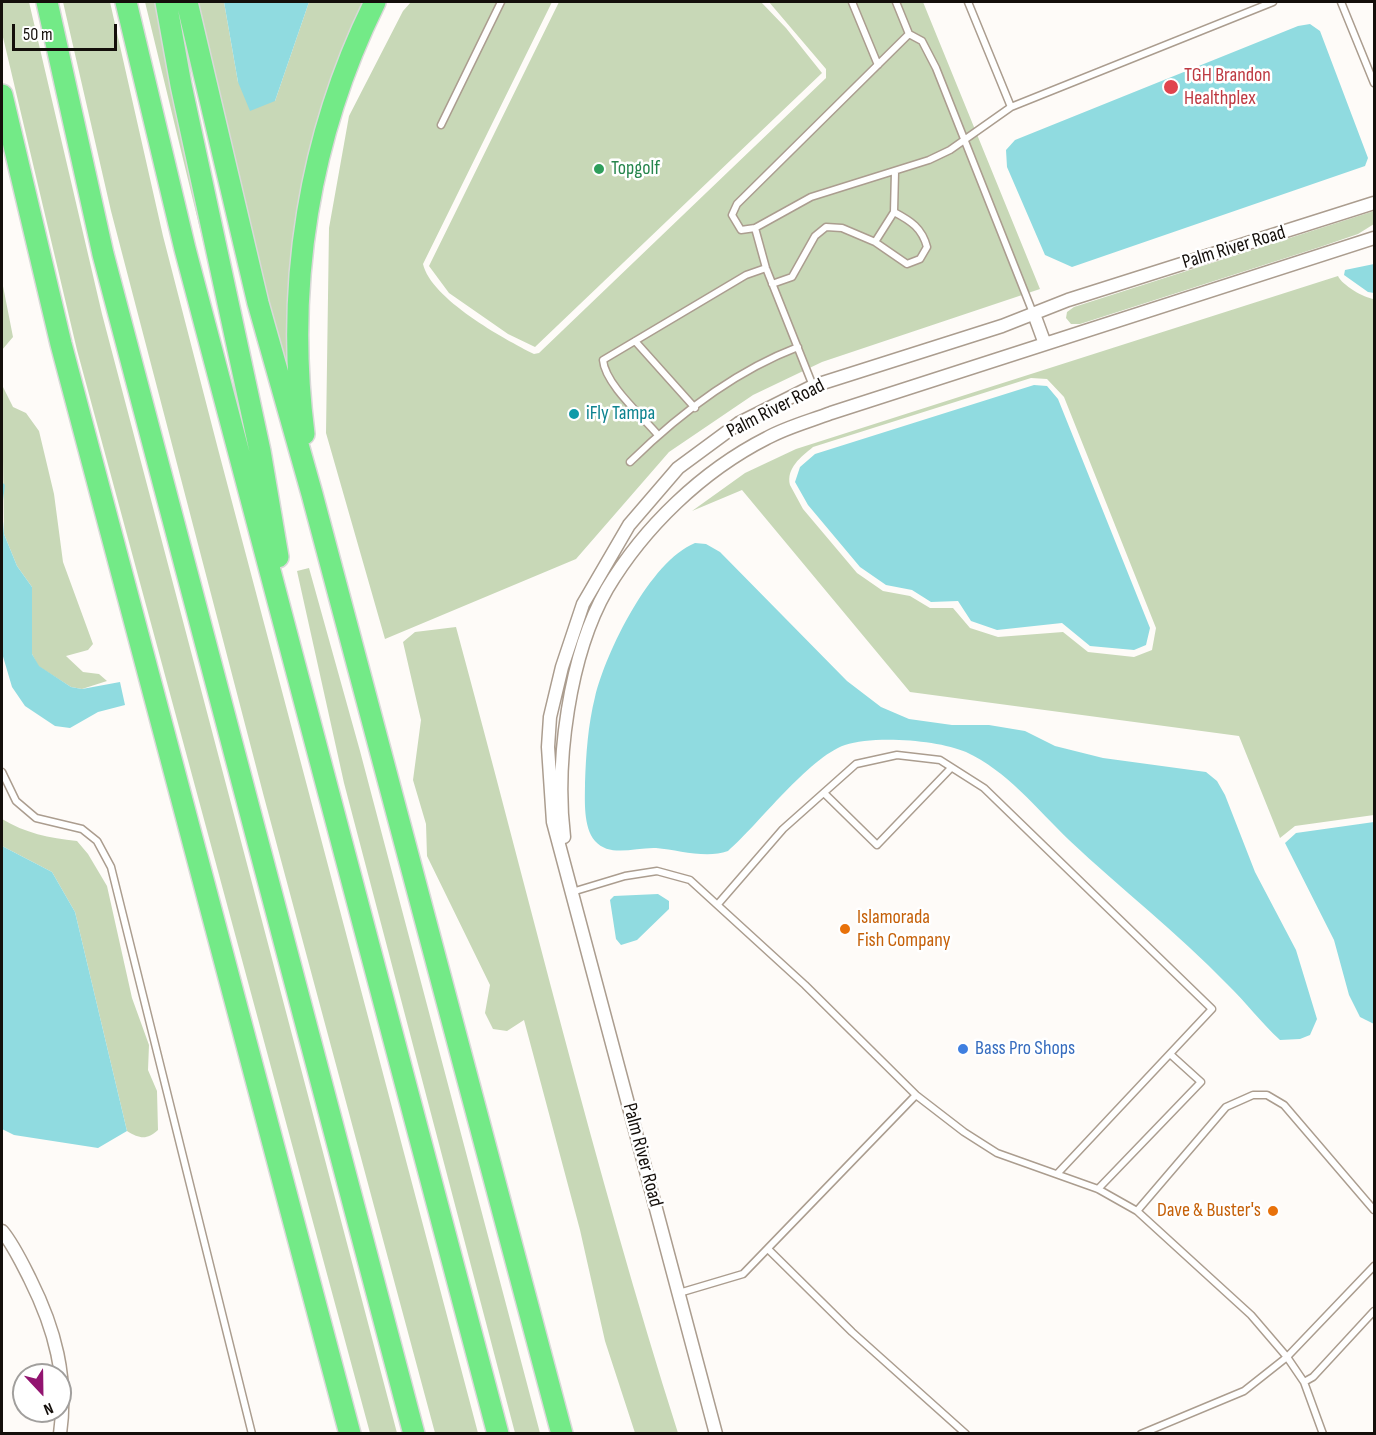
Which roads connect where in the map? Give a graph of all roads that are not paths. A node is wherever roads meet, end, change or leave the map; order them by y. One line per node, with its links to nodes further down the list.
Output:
1 (47, 2): 59 (highway)
2 (126, 2): 36 (highway)
3 (166, 2): 36 (highway)
4 (187, 2): 35 (highway)
5 (375, 2): 35 (highway)
6 (501, 2): 17 (lane)
7 (852, 2): 13 (lane)
8 (896, 2): 12 (lane)
9 (968, 2): 16 (lane)
10 (1273, 2): 16 (lane)
11 (1341, 2): 14 (lane)
12 (909, 34): 13 (lane); 18 (lane)
13 (878, 65): 22 (lane)
14 (1374, 82)
15 (2, 95): 58 (highway)
16 (1011, 107): 18 (lane)
17 (441, 125)
18 (963, 139): 19 (lane); 27 (lane)
19 (895, 172): 21 (lane); 22 (lane)
20 (1374, 203): 27 (street, Palm River Road)
21 (894, 212): 24 (lane); 24 (lane)
22 (755, 228): 25 (lane)
23 (1374, 238): 29 (street, Palm River Road)
24 (874, 242): 26 (lane)
25 (766, 268): 26 (lane); 28 (lane)
26 (772, 284): 30 (lane)
27 (1034, 314): 29 (street); 31 (street, Palm River Road)
28 (635, 341): 32 (lane); 33 (lane)
29 (1045, 344): 40 (street, Palm River Road)
30 (798, 347): 31 (lane); 32 (lane)
31 (813, 386): 40 (street, Palm River Road)
32 (695, 408): 33 (lane)
33 (658, 435): 34 (lane)
34 (630, 462)
35 (312, 494): 61 (highway)
36 (283, 620): 60 (highway)
37 (951, 768): 39 (lane); 39 (lane); 43 (lane)
38 (2, 772): 57 (lane)
39 (824, 793): 42 (lane)
40 (569, 877): 41 (street, Palm River Road)
41 (572, 892): 42 (lane); 52 (street, Palm River Road)
42 (718, 904): 44 (lane)
43 (1170, 1054): 45 (lane); 46 (lane)
44 (916, 1095): 45 (lane); 50 (lane)
45 (1057, 1174): 46 (lane)
46 (1098, 1189): 48 (lane)
47 (1374, 1210): 48 (lane)
48 (1137, 1211): 54 (lane)
49 (2, 1231): 56 (street)
50 (769, 1250): 52 (lane); 63 (lane)
51 (1374, 1266): 54 (lane)
52 (679, 1293): 62 (street, Palm River Road)
53 (1374, 1311): 55 (lane)
54 (1287, 1356): 55 (lane); 64 (lane)
55 (1304, 1382): 65 (lane)
56 (60, 1434)
57 (252, 1434)
58 (350, 1434)
59 (414, 1434)
60 (498, 1434)
61 (562, 1434)
62 (716, 1434)
63 (966, 1434)
64 (1141, 1434)
65 (1323, 1434)

